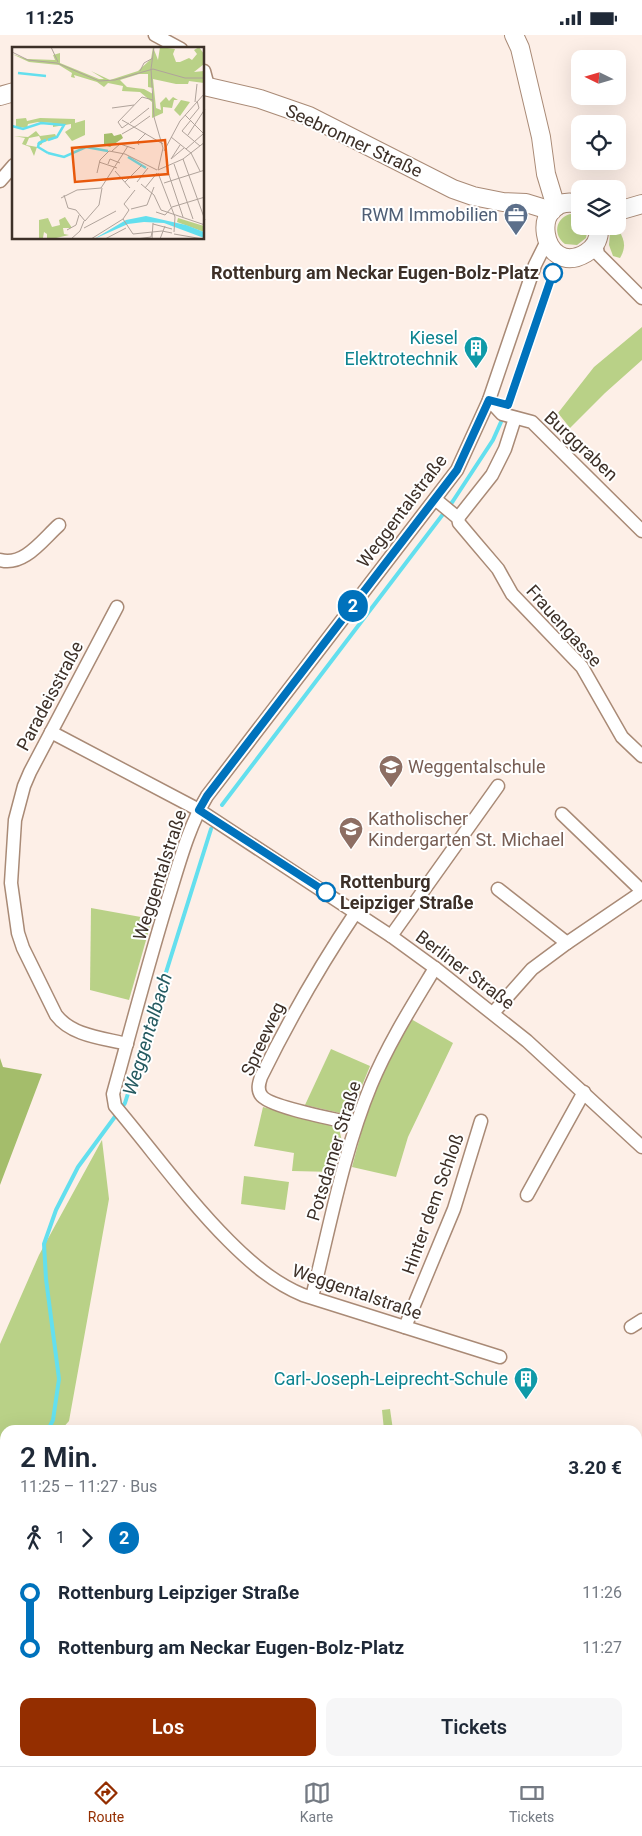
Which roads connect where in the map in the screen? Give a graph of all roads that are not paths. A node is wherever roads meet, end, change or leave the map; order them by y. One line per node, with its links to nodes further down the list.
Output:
1 (155, 35): 3 (street)
2 (514, 35): 9 (street)
3 (177, 47)
4 (205, 81): 9 (street, Seebronner Straße)
5 (12, 167): 6 (street)
6 (0, 181)
7 (642, 204): 8 (street)
8 (626, 209)
9 (558, 215): 11 (street); 12 (street, Weggentalstraße)
10 (595, 244): 11 (street); 13 (street)
11 (560, 255): 12 (street)
12 (532, 274): 14 (street, Weggentalstraße)
13 (642, 298)
14 (489, 400): 15 (street, Burggraben); 16 (street, Weggentalstraße)
15 (514, 418): 17 (street); 19 (street, Burggraben)
16 (438, 501): 17 (street, Frauengasse); 25 (street, Weggentalstraße)
17 (455, 515): 23 (street, Frauengasse)
18 (59, 525): 20 (street)
19 (642, 531)
20 (0, 560)
21 (117, 607): 22 (street, Paradeisstraße)
22 (51, 732): 25 (street, Berliner Straße); 34 (street, Paradeisstraße)
23 (642, 755)
24 (498, 786): 30 (street)
25 (199, 810): 29 (street, Berliner Straße); 34 (street, Weggentalstraße)
26 (562, 814): 28 (street)
27 (498, 889): 31 (street)
28 (642, 891): 31 (street)
29 (356, 912): 30 (street, Berliner Straße); 37 (street, Spreeweg)
30 (391, 936): 32 (street, Berliner Straße)
31 (567, 943): 33 (street)
32 (435, 968): 33 (street, Berliner Straße); 37 (street, Potsdamer Straße)
33 (493, 1013): 35 (street, Berliner Straße)
34 (127, 1043): 40 (street, Weggentalstraße)
35 (584, 1092): 38 (street, Berliner Straße); 39 (street)
36 (481, 1121): 42 (street, Hinter dem Schloß)
37 (356, 1124): 40 (street, Potsdamer Straße)
38 (642, 1147)
39 (527, 1195)
40 (312, 1297): 42 (street, Weggentalstraße)
41 (642, 1320): 43 (street)
42 (405, 1327): 44 (street, Weggentalstraße)
43 (631, 1327)
44 (500, 1357)

